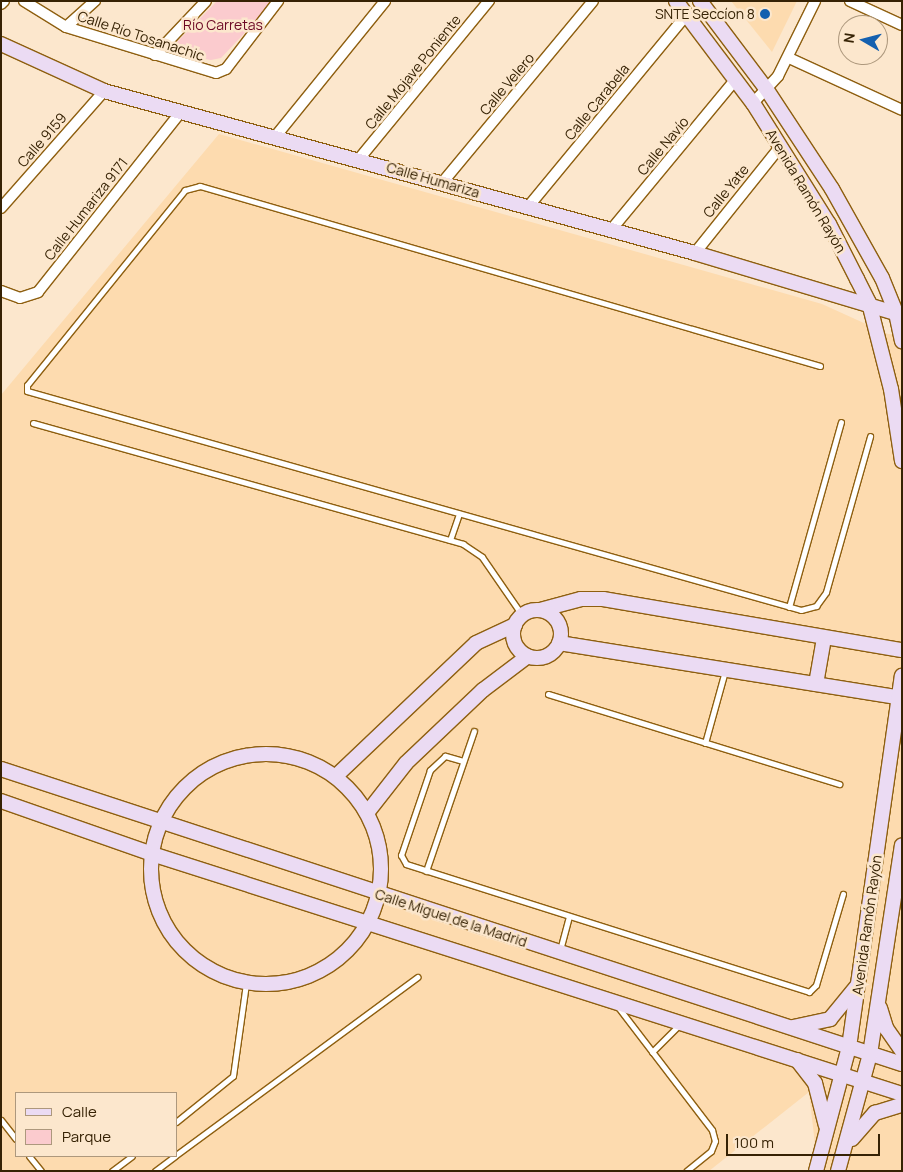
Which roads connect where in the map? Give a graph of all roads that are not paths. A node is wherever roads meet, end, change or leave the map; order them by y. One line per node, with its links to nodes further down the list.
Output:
1 (4, 1): 13 (street)
2 (24, 1): 16 (street, Calle Río Tosanachic)
3 (94, 1): 16 (street)
4 (206, 1): 18 (street)
5 (278, 1): 18 (street, Calle Río Tosanachic)
6 (385, 1): 26 (street)
7 (489, 1): 28 (street, Calle Mojave Poniente)
8 (593, 1): 29 (street, Calle Velero)
9 (676, 1): 14 (main road, Avenida Ramón Rayón)
10 (700, 1): 21 (main road, Avenida Ramón Rayón)
11 (815, 1): 19 (street)
12 (850, 1): 15 (street)
13 (1, 4)
14 (687, 14): 20 (main road, Avenida Ramón Rayón); 30 (street, Calle Carabela)
15 (902, 25)
16 (66, 27): 18 (street, Calle Río Tosanachic)
17 (1, 44): 22 (main road, Calle Humariza)
18 (155, 54)
19 (789, 58): 21 (street); 24 (street)
20 (736, 79): 23 (main road, Avenida Ramón Rayón); 32 (street, Calle Navío)
21 (767, 90): 23 (street); 36 (main road, Avenida Ramón Rayón)
22 (104, 91): 25 (main road, Calle Humariza); 31 (street, Calle 9159)
23 (753, 103): 27 (main road, Avenida Ramón Rayón)
24 (902, 110)
25 (180, 113): 26 (main road, Calle Humariza); 34 (street, Calle Humariza 9171)
26 (274, 137): 28 (main road, Calle Humariza)
27 (780, 147): 33 (street, Calle Yate); 35 (main road, Avenida Ramón Rayón)
28 (359, 159): 29 (main road, Calle Humariza)
29 (442, 183): 30 (main road, Calle Humariza)
30 (528, 207): 32 (main road, Calle Humariza)
31 (1, 208)
32 (611, 230): 33 (main road, Calle Humariza)
33 (694, 253): 35 (main road, Calle Humariza)
34 (1, 292)
35 (869, 303): 36 (main road, Calle Humariza); 42 (main road, Avenida Ramón Rayón)
36 (899, 314): 37 (main road, Avenida Ramón Rayón)
37 (902, 341)
38 (820, 366): 43 (lane)
39 (841, 422): 45 (lane)
40 (33, 423): 44 (lane)
41 (870, 436): 45 (lane)
42 (902, 461)
43 (459, 514): 44 (lane); 45 (lane)
44 (450, 540): 47 (lane)
45 (789, 606)
46 (540, 610): 47 (main road); 48 (main road); 49 (main road)
47 (518, 620): 51 (main road); 61 (main road)
48 (824, 638): 50 (main road); 54 (main road)
49 (559, 643): 51 (main road); 52 (main road)
50 (902, 650)
51 (528, 656): 64 (main road)
52 (726, 670): 54 (main road); 58 (lane)
53 (902, 676): 56 (main road, Avenida Ramón Rayón)
54 (816, 684): 56 (main road)
55 (548, 694): 58 (lane)
56 (901, 698): 76 (main road, Avenida Ramón Rayón)
57 (474, 731): 59 (lane)
58 (705, 743): 62 (lane)
59 (463, 761): 68 (lane); 68 (lane)
60 (1, 768): 65 (main road, Calle Miguel de la Madrid)
61 (336, 776): 64 (main road); 65 (main road)
62 (839, 784)
63 (1, 801): 67 (main road, Calle Miguel de la Madrid)
64 (367, 813): 69 (main road)
65 (161, 822): 67 (main road); 69 (main road, Calle Miguel de la Madrid)
66 (902, 845): 78 (main road, Avenida Ramón Rayón)
67 (152, 854): 72 (main road, Calle Miguel de la Madrid); 75 (main road)
68 (426, 871): 71 (lane)
69 (378, 894): 72 (main road); 73 (main road, Calle Miguel de la Madrid)
70 (842, 894): 71 (lane)
71 (569, 916): 73 (lane)
72 (368, 921): 75 (main road); 77 (main road, Calle Miguel de la Madrid)
73 (560, 953): 80 (main road, Calle Miguel de la Madrid)
74 (417, 977): 96 (lane)
75 (246, 983): 92 (lane)
76 (858, 983): 80 (main road); 81 (main road, Avenida Ramón Rayón)
77 (613, 1000): 79 (main road, Calle Miguel de la Madrid); 83 (lane)
78 (879, 1005): 82 (main road); 84 (main road, Avenida Ramón Rayón)
79 (682, 1022): 83 (lane); 85 (main road, Calle Miguel de la Madrid)
80 (789, 1028): 81 (main road, Calle Miguel de la Madrid)
81 (849, 1047): 84 (main road, Calle Miguel de la Madrid); 87 (main road, Avenida Ramón Rayón)
82 (902, 1051)
83 (652, 1052): 103 (lane)
84 (870, 1054): 86 (main road, Calle Miguel de la Madrid); 88 (main road, Avenida Ramón Rayón)
85 (797, 1060): 87 (main road, Calle Miguel de la Madrid); 93 (main road)
86 (902, 1064)
87 (842, 1076): 88 (main road, Calle Miguel de la Madrid); 93 (main road, Avenida Ramón Rayón)
88 (864, 1083): 89 (main road, Calle Miguel de la Madrid); 95 (main road, Avenida Ramón Rayón)
89 (902, 1094)
90 (902, 1105): 95 (main road)
91 (1, 1120): 94 (lane)
92 (178, 1120)
93 (826, 1132): 104 (main road, Avenida Ramón Rayón)
94 (15, 1138)
95 (844, 1149): 105 (main road, Avenida Ramón Rayón)
96 (178, 1154)
97 (30, 1157): 100 (lane)
98 (131, 1157): 101 (lane)
99 (173, 1157): 102 (lane)
100 (41, 1171)
101 (112, 1171)
102 (155, 1171)
103 (686, 1171)
104 (816, 1171)
105 (838, 1171)

